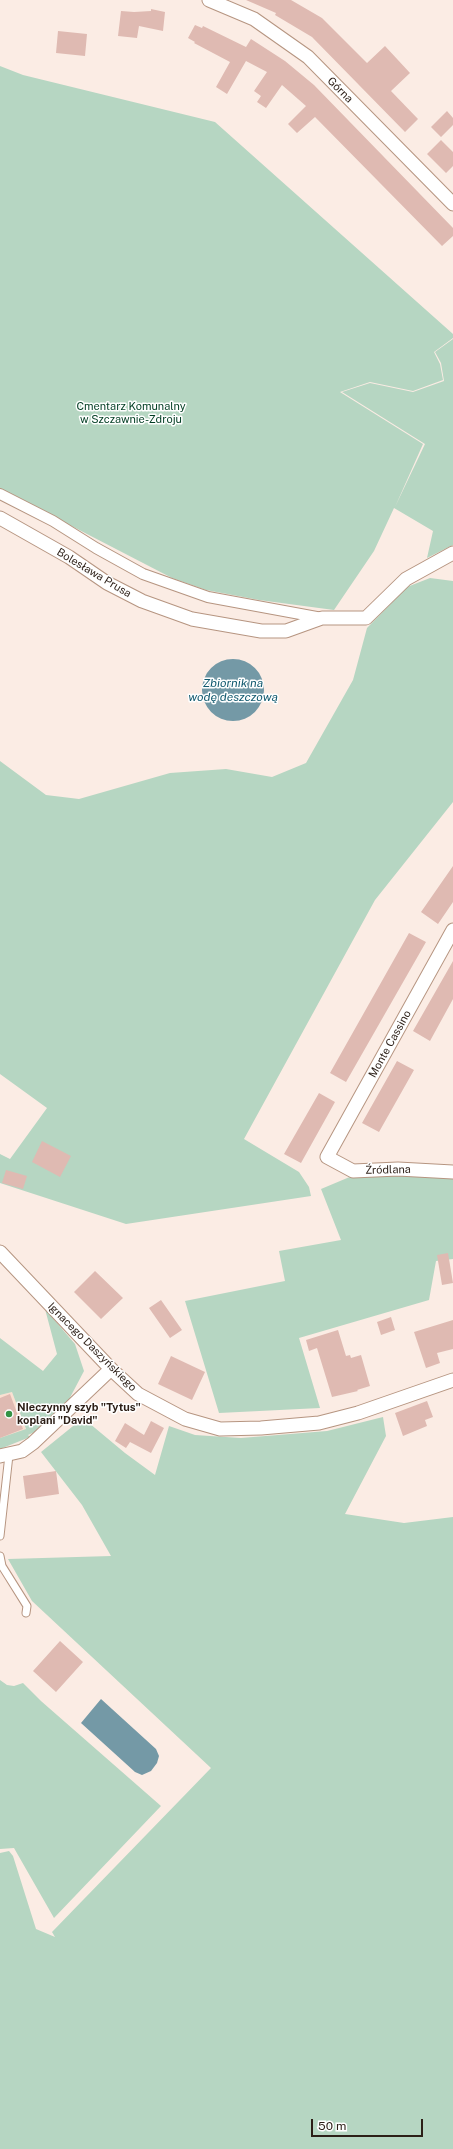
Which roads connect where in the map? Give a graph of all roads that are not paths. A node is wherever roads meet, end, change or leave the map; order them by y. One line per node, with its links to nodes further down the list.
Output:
1 (209, 0): 2 (street, Górna)
2 (453, 204)
3 (0, 494): 6 (street)
4 (0, 518): 6 (street, Bolesława Prusa)
5 (453, 553): 6 (street, Bolesława Prusa)
6 (322, 618)
7 (453, 930): 8 (street, Monte Cassino)
8 (327, 1157): 9 (street, Źródlana)
9 (453, 1172)
10 (0, 1252): 11 (street, Ignacego Daszyńskiego)
11 (111, 1370): 12 (street, Ignacego Daszyńskiego); 13 (street)
12 (453, 1380)
13 (5, 1456): 14 (lane)
14 (0, 1536)
15 (0, 1556): 16 (lane)
16 (26, 1613)

